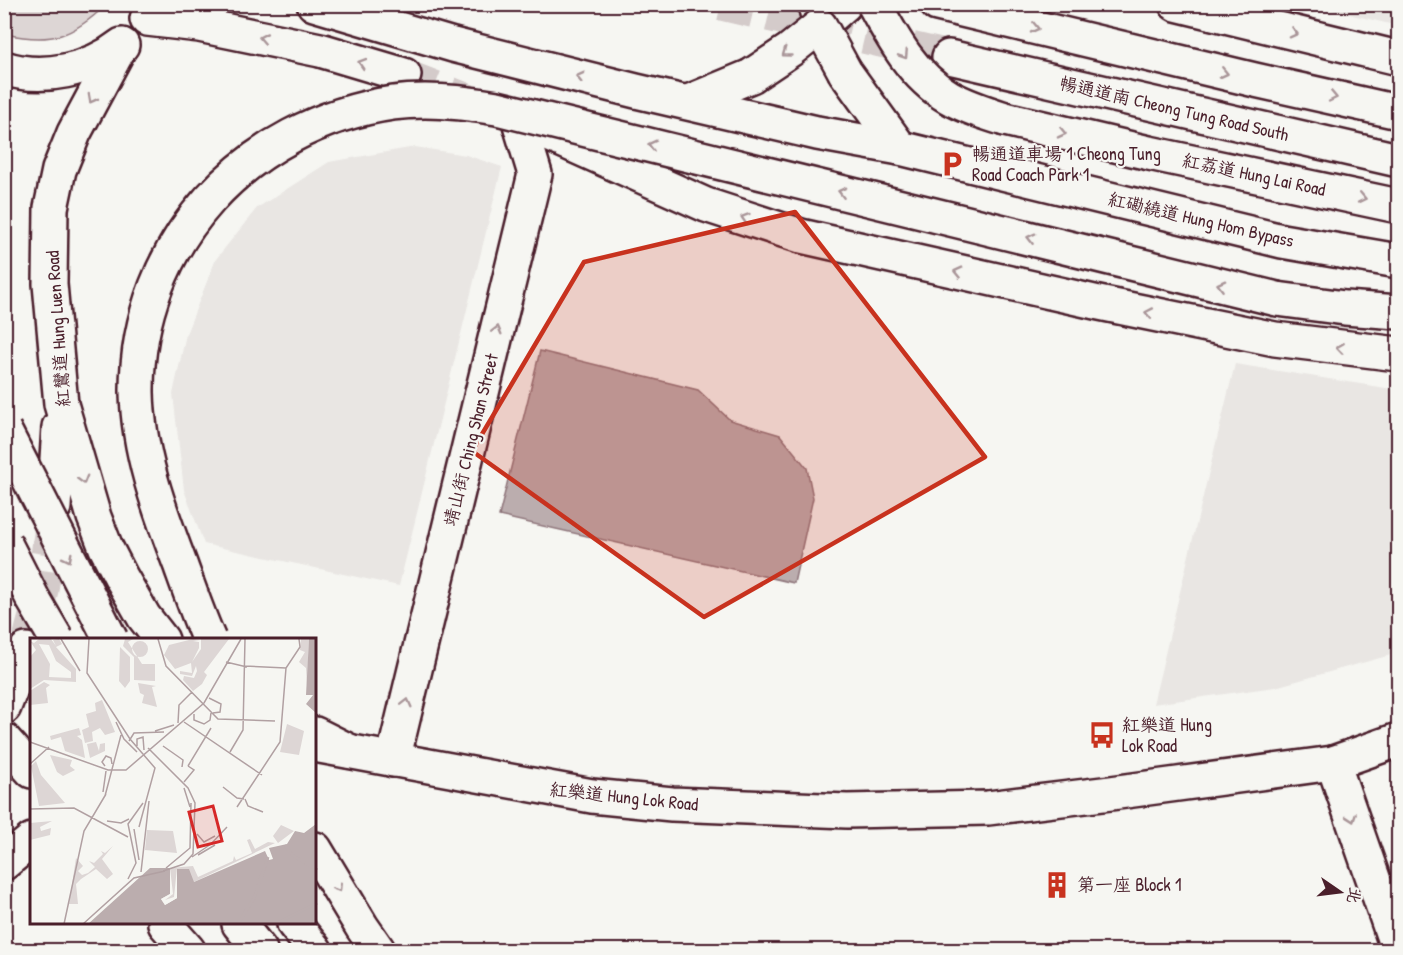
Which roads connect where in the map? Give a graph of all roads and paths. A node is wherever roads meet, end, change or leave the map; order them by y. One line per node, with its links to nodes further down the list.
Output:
1 (314, 4): 13 (main road, 紅磡繞道 Hung Hom Bypass, one-way to 1)
2 (844, 4): 7 (main road)
3 (874, 4): 17 (main road, 紅荔道 Hung Lai Road, one-way to 17, bridge)
4 (937, 4): 14 (main road, one-way to 14)
5 (1176, 4): 10 (main road, one-way to 10)
6 (151, 12): 8 (main road); 12 (main road, one-way to 6)
7 (817, 15): 13 (main road, one-way to 13, bridge); 15 (main road, bridge)
8 (120, 47): 11 (main road); 21 (main road, 紅鸞道 Hung Luen Road, one-way to 21)
9 (949, 57): 16 (main road, 暢通道南 Cheong Tung Road South)
10 (1398, 58)
11 (4, 68)
12 (404, 75)
13 (688, 102): 15 (main road, 紅磡繞道 Hung Hom Bypass)
14 (1398, 112)
15 (900, 148): 18 (main road, 紅磡繞道 Hung Hom Bypass)
16 (1398, 160)
17 (1398, 206)
18 (1398, 261)
19 (1398, 312): 28 (main road, one-way to 28, bridge)
20 (1398, 354): 37 (main road, 靖山街 Ching Shan Street)
21 (61, 404): 23 (main road); 27 (main road, 紅鸞道 Hung Luen Road, one-way to 27)
22 (4, 430): 26 (main road, one-way to 26, bridge)
23 (54, 507)
24 (4, 542): 25 (main road, bridge)
25 (56, 638)
26 (110, 638)
27 (160, 638)
28 (208, 638)
29 (20, 668): 30 (main road)
30 (4, 707)
31 (316, 734): 35 (main road)
32 (4, 740): 39 (main road)
33 (1398, 740): 38 (main road, 紅樂道 Hung Lok Road)
34 (316, 745): 35 (main road, 紅樂道 Hung Lok Road)
35 (349, 751): 36 (main road); 37 (main road, 紅樂道 Hung Lok Road)
36 (316, 753)
37 (393, 760): 38 (main road, 紅樂道 Hung Lok Road)
38 (1333, 763): 46 (main road, one-way to 46)
39 (30, 769)
40 (30, 842): 42 (main road)
41 (316, 851): 50 (main road, one-way to 50)
42 (4, 863)
43 (166, 925): 47 (main road)
44 (240, 925): 48 (main road)
45 (295, 925): 49 (main road)
46 (1398, 950)
47 (188, 951)
48 (260, 951)
49 (315, 951)
50 (378, 951)

